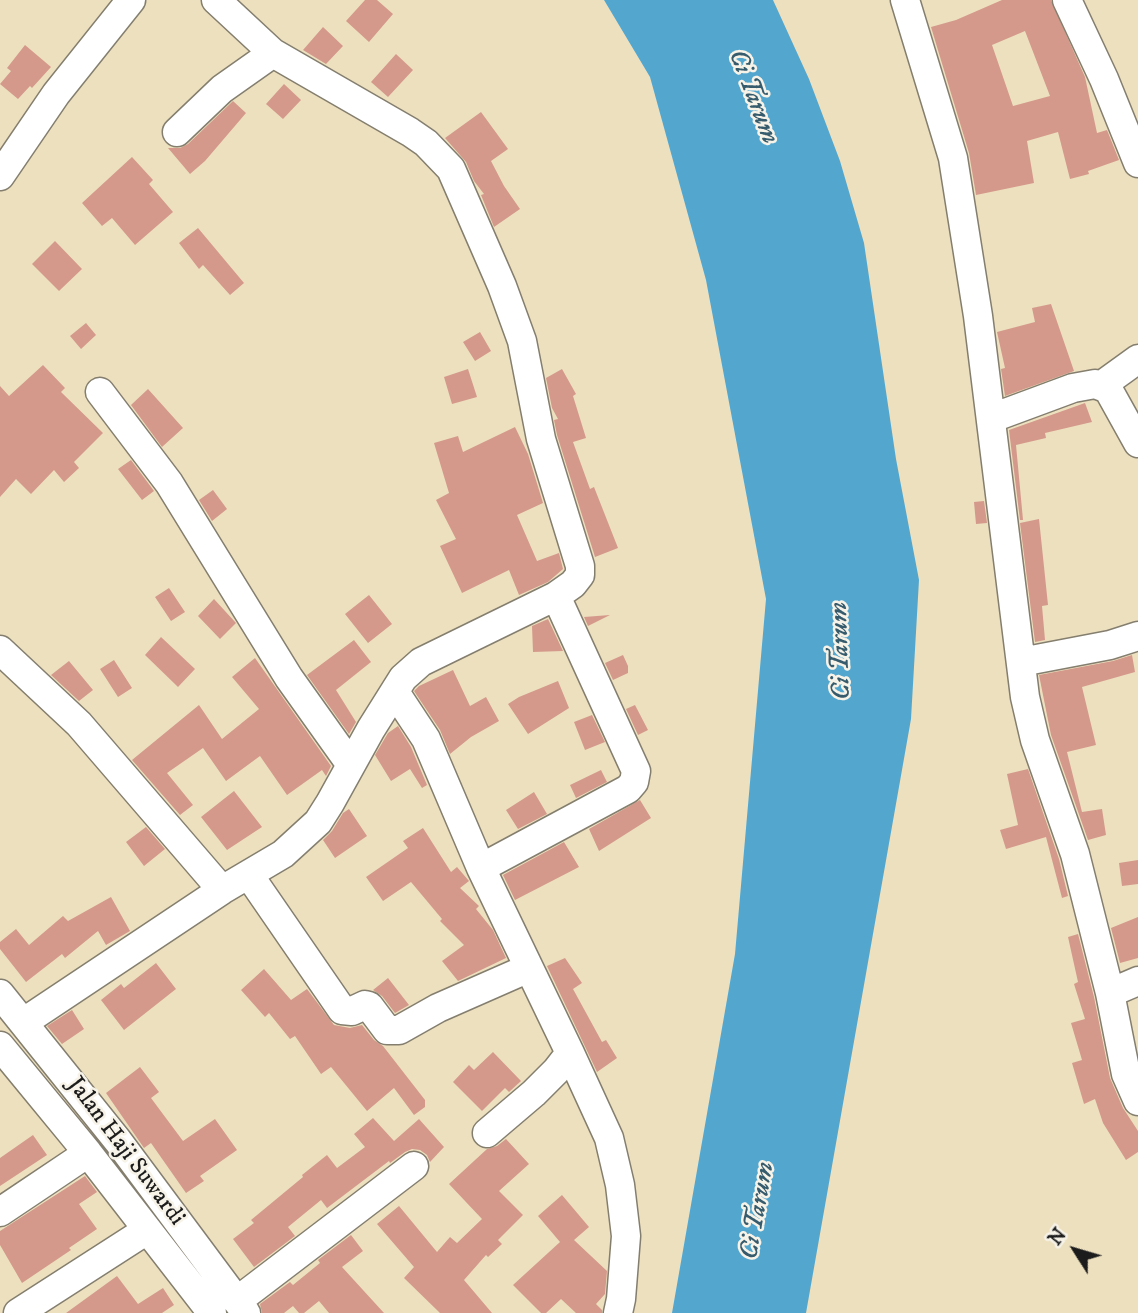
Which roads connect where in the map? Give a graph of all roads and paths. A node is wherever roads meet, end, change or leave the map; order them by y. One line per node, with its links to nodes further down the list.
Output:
1 (131, 0): 8 (street)
2 (216, 0): 5 (street)
3 (905, 0): 12 (street)
4 (1068, 0): 7 (street)
5 (273, 52): 6 (street); 14 (street)
6 (177, 132)
7 (1138, 163)
8 (0, 176)
9 (1138, 359): 10 (street)
10 (1102, 385): 12 (street); 13 (street)
11 (100, 392): 19 (street)
12 (992, 418): 17 (street)
13 (1138, 443)
14 (556, 596): 18 (street); 20 (street)
15 (1138, 636): 17 (street)
16 (0, 650): 22 (street)
17 (1021, 663): 25 (street)
18 (395, 692): 19 (street); 20 (street)
19 (351, 765): 21 (street)
20 (481, 868): 23 (street)
21 (248, 875): 22 (street); 23 (street)
22 (222, 890): 27 (street)
23 (529, 968): 29 (street)
24 (1138, 981): 25 (street)
25 (1110, 993): 30 (street)
26 (0, 994): 27 (street, Jalan Haji Suwardi)
27 (24, 1023): 36 (street, Jalan Haji Suwardi)
28 (0, 1046): 32 (street)
29 (570, 1053): 31 (street); 38 (street)
30 (1138, 1101)
31 (487, 1133)
32 (88, 1153): 34 (street); 35 (street)
33 (414, 1166): 36 (street)
34 (1, 1209)
35 (147, 1230): 36 (street); 37 (street)
36 (223, 1310)
37 (18, 1313)
38 (618, 1313)

